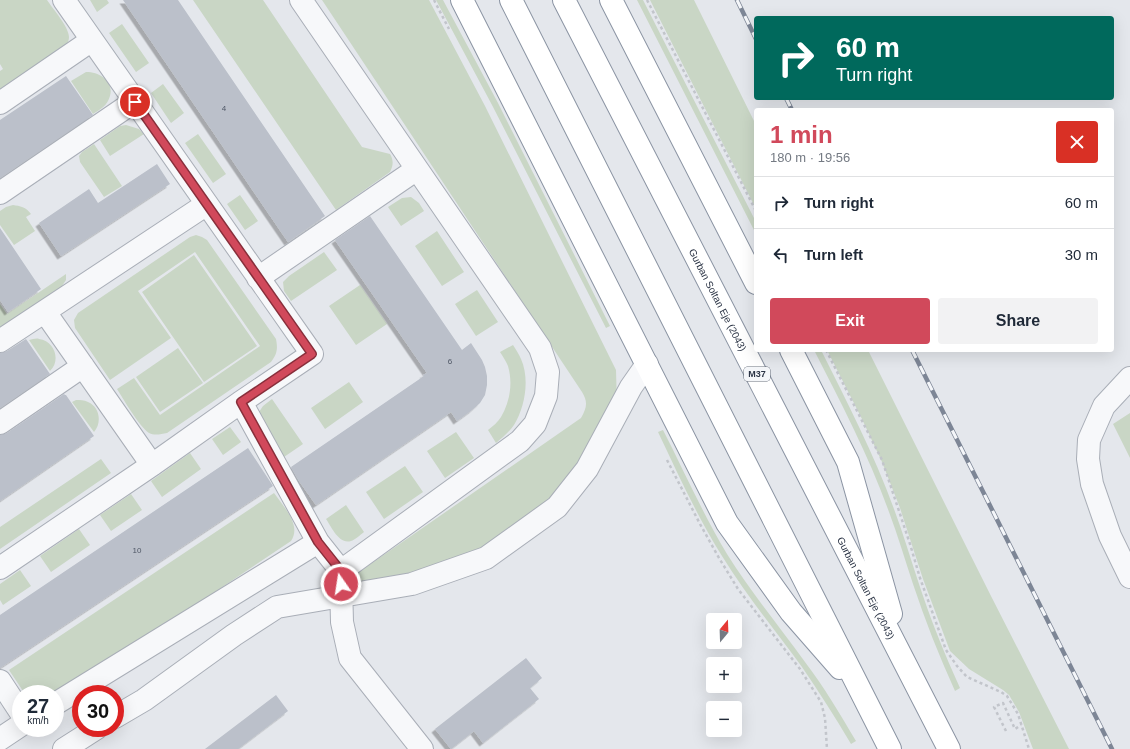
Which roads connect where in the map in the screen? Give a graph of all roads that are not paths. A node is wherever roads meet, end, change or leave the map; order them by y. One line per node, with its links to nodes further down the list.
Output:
1 (64, 0): 7 (street)
2 (301, 0): 10 (street)
3 (462, 0): 18 (highway)
4 (511, 0): 33 (highway)
5 (564, 0): 31 (highway, Gurban Soltan Eje (2043) / M37)
6 (611, 0): 14 (highway)
7 (92, 40): 8 (street); 9 (street)
8 (135, 102): 11 (street); 12 (street)
9 (0, 103)
10 (417, 170): 13 (street); 28 (street)
11 (0, 193)
12 (207, 204): 13 (street); 15 (street)
13 (258, 278): 22 (street)
14 (754, 279)
15 (45, 312): 16 (street); 19 (street)
16 (0, 341)
17 (792, 352): 31 (highway)
18 (647, 364): 30 (street); 33 (highway)
19 (83, 366): 24 (street); 25 (street)
20 (1130, 378): 23 (street)
21 (1130, 393): 23 (street)
22 (241, 402): 25 (street); 26 (street)
23 (1104, 406): 29 (street)
24 (0, 423)
25 (152, 465): 27 (street)
26 (318, 542): 28 (street); 34 (street)
27 (0, 568)
28 (341, 571): 30 (street)
29 (1130, 578)
30 (341, 597): 36 (street); 39 (street)
31 (904, 660): 41 (highway, Gurban Soltan Eje (2043) / M37)
32 (0, 681): 35 (street)
33 (861, 692): 40 (highway)
34 (64, 698)
35 (12, 699)
36 (124, 712)
37 (83, 737): 38 (street)
38 (64, 749)
39 (422, 749)
40 (890, 749)
41 (949, 749)

